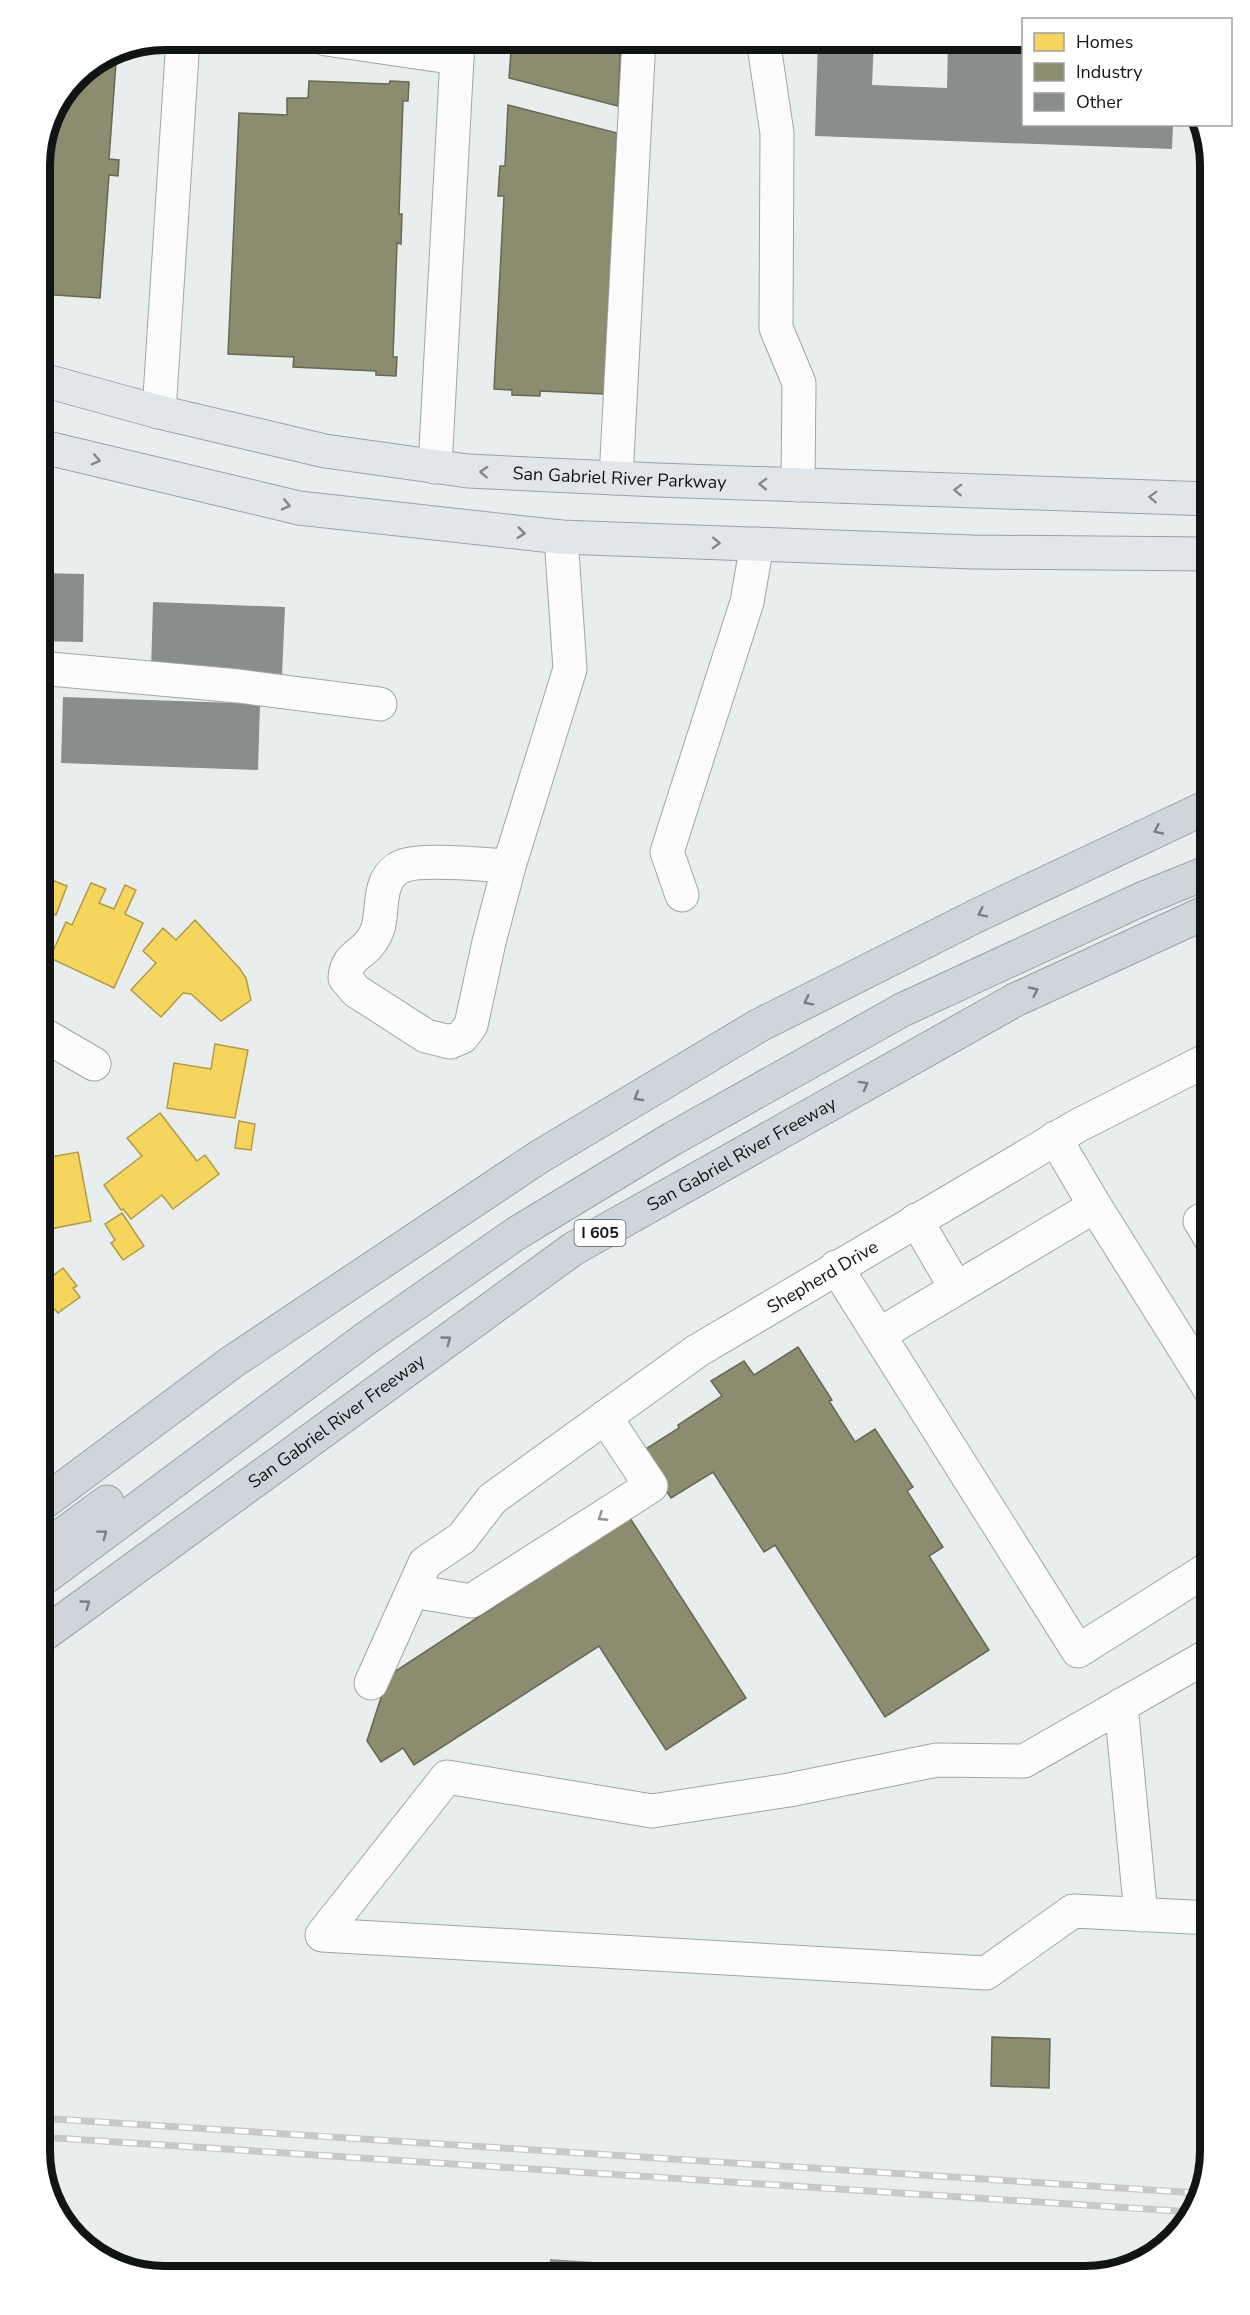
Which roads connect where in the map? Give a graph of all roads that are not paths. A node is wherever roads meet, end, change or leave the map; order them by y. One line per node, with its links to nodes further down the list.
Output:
1 (182, 50): 6 (street)
2 (457, 50): 8 (street)
3 (638, 50): 9 (street)
4 (765, 50): 10 (street)
5 (50, 382): 6 (main road, San Gabriel River Parkway)
6 (159, 412): 8 (main road, San Gabriel River Parkway)
7 (50, 449): 12 (main road, one-way to 12)
8 (435, 467): 9 (main road, San Gabriel River Parkway, one-way to 8)
9 (616, 478): 10 (main road, San Gabriel River Parkway, one-way to 9)
10 (798, 485): 11 (main road, San Gabriel River Parkway, one-way to 10)
11 (1200, 499)
12 (561, 537): 13 (main road, one-way to 13); 19 (street)
13 (757, 544): 14 (main road); 21 (street)
14 (1200, 554)
15 (50, 669): 16 (street)
16 (380, 704)
17 (1200, 810): 34 (highway, one-way to 34)
18 (1200, 855): 35 (highway)
19 (509, 866): 19 (street)
20 (1200, 875): 36 (highway, one-way to 20)
21 (682, 895)
22 (1200, 915): 39 (highway, San Gabriel River Freeway / I 605, one-way to 22)
23 (50, 1038): 24 (street)
24 (94, 1064)
25 (1200, 1064): 26 (street, Shepherd Drive)
26 (1055, 1138): 27 (street); 28 (street, Shepherd Drive)
27 (1095, 1206): 30 (street); 32 (street)
28 (916, 1220): 29 (street, Shepherd Drive); 30 (street)
29 (836, 1267): 31 (street); 33 (street, Shepherd Drive)
30 (956, 1288): 31 (street)
31 (880, 1334): 37 (street)
32 (1200, 1373)
33 (605, 1417): 38 (street, Shepherd Drive); 38 (street, one-way to 38)
34 (50, 1498)
35 (50, 1544)
36 (50, 1574)
37 (1200, 1574)
38 (413, 1591): 41 (street, Shepherd Drive)
39 (50, 1630)
40 (1200, 1660): 42 (street)
41 (371, 1683)
42 (1121, 1705): 43 (street); 43 (street)
43 (1141, 1915): 44 (street)
44 (1200, 1918)

